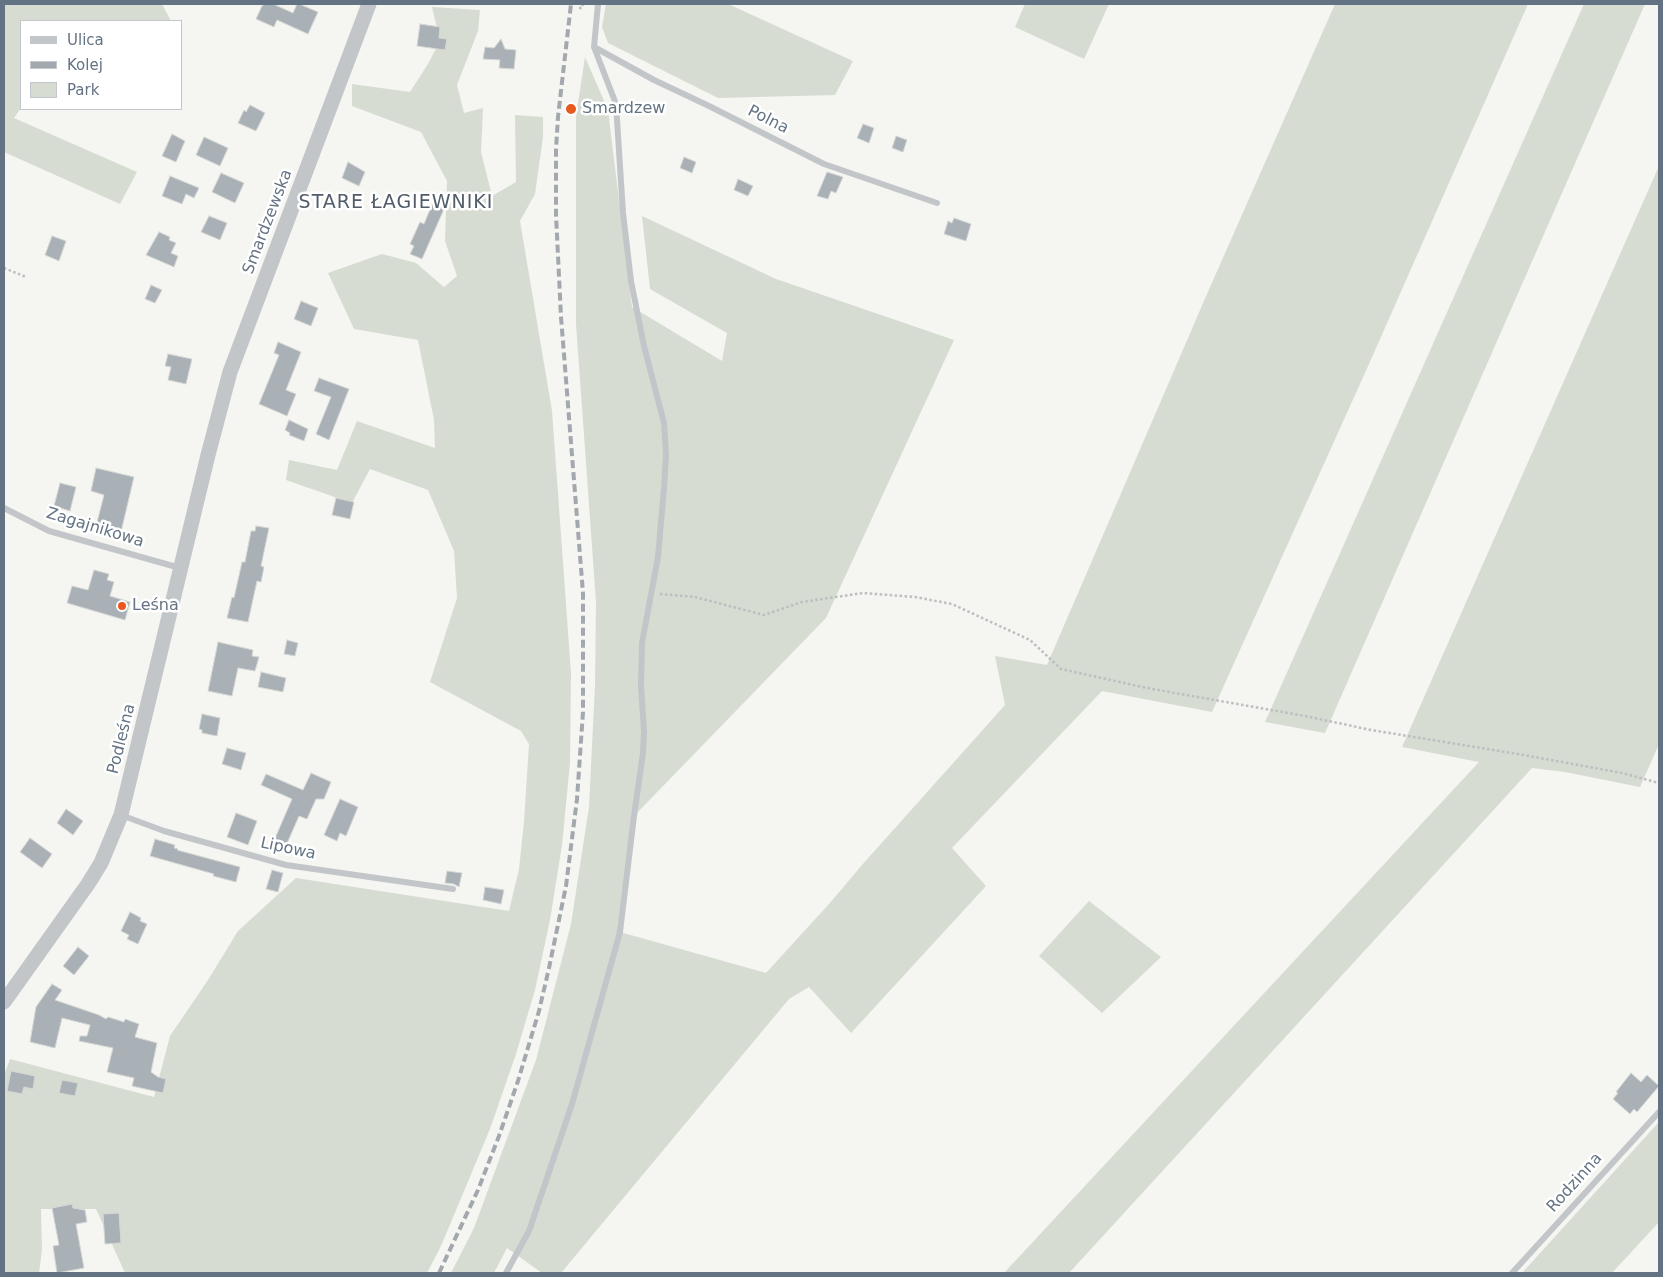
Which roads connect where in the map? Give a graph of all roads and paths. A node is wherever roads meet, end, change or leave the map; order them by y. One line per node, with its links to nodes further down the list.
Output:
1 (369, 4): 9 (street, Smardzewska)
2 (583, 4): 4 (path)
3 (598, 4): 5 (lane)
4 (578, 8)
5 (594, 47): 6 (lane, Polna); 12 (lane)
6 (937, 203)
7 (4, 268): 8 (path)
8 (26, 277)
9 (208, 455): 11 (street, Podleśna)
10 (4, 508): 11 (lane, Zagajnikowa)
11 (181, 568): 14 (street, Podleśna)
12 (651, 594): 13 (path); 18 (lane)
13 (1659, 783)
14 (121, 815): 15 (lane, Lipowa); 16 (street, Podleśna)
15 (453, 889)
16 (4, 1002)
17 (1659, 1112): 19 (lane, Rodzinna)
18 (506, 1273)
19 (1512, 1273)

